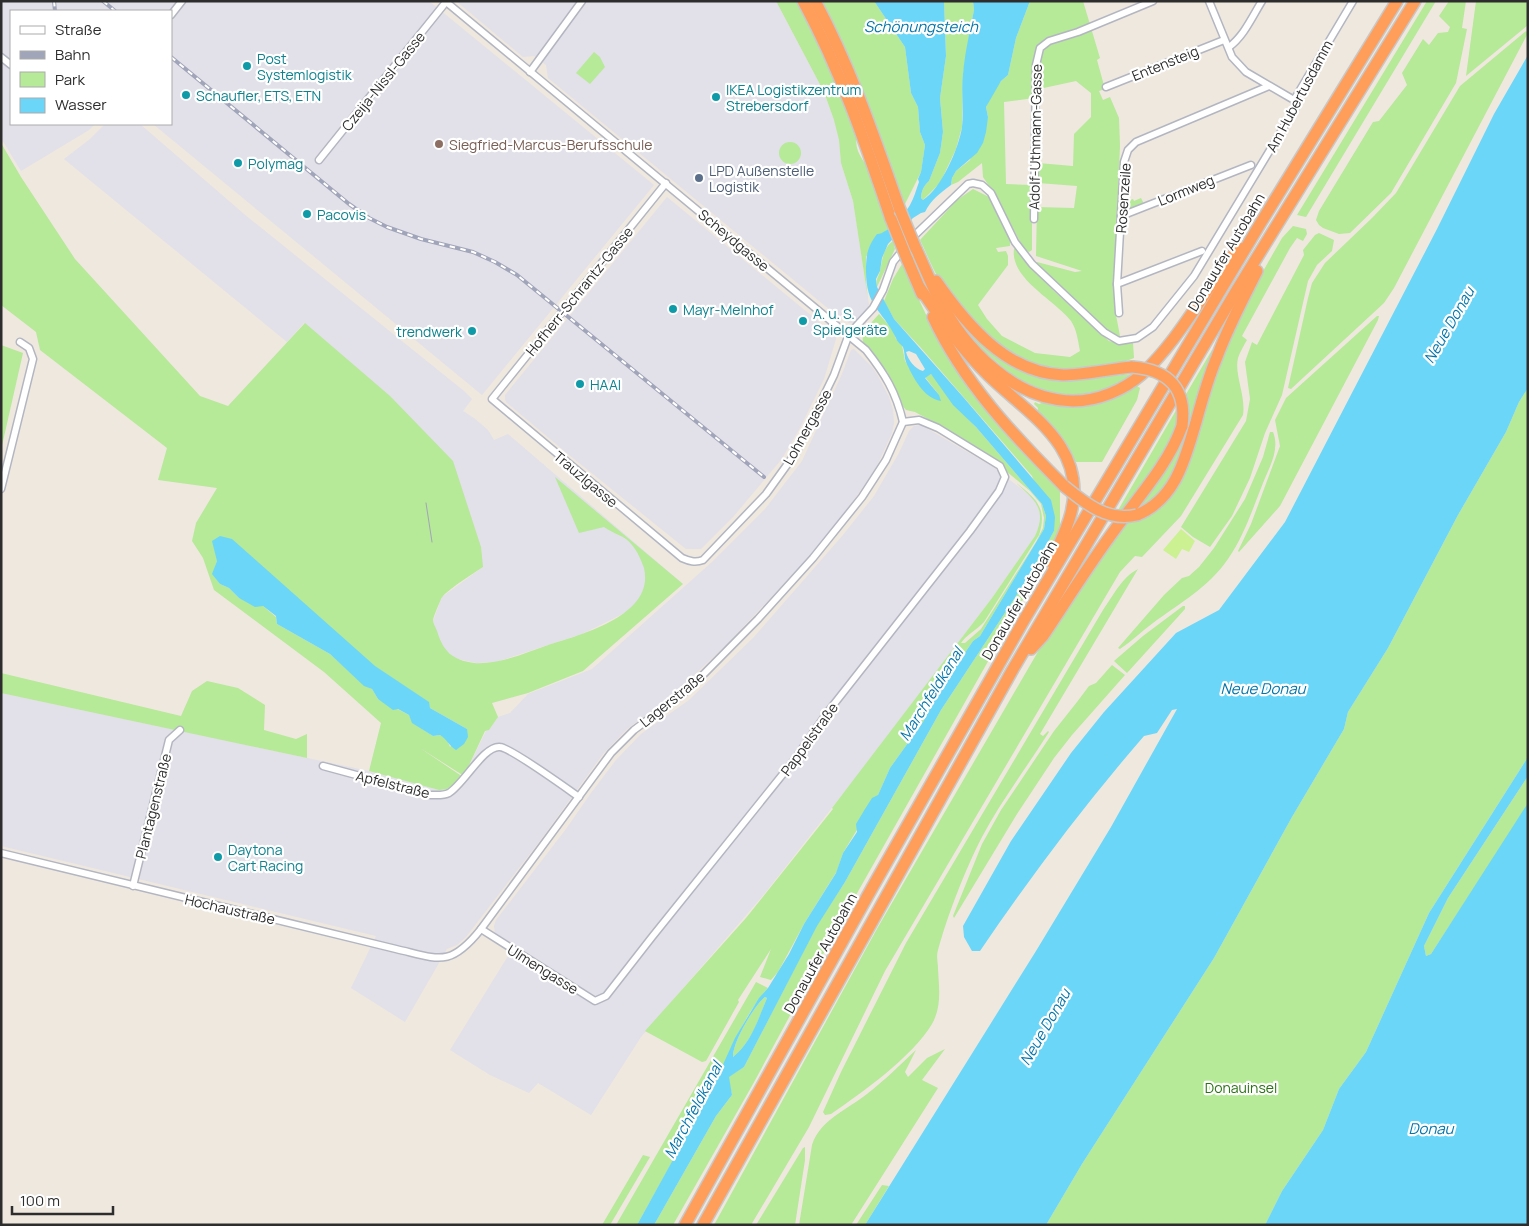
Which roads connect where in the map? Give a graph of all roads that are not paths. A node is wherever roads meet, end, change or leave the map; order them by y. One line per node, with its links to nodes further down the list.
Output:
1 (182, 1): 12 (street)
2 (582, 1): 15 (street)
3 (803, 1): 29 (highway, bridge)
4 (815, 1): 27 (highway, bridge)
5 (1152, 1): 23 (street, Adolf-Uthmann-Gasse)
6 (1208, 1): 13 (street)
7 (1262, 1): 14 (street)
8 (1353, 1): 18 (street, Am Hubertusdamm)
9 (1397, 1): 24 (highway, Donauufer Autobahn)
10 (1415, 1): 25 (highway)
11 (445, 2): 15 (street, Scheydgasse); 19 (street, Czeija-Nissl-Gasse)
12 (172, 14)
13 (1224, 40): 14 (street); 17 (street, Entensteig)
14 (1229, 47): 16 (street)
15 (530, 72): 21 (street, Scheydgasse)
16 (1269, 86): 18 (street); 22 (street, Rosenzeile)
17 (1106, 87)
18 (1294, 100): 31 (street, Am Hubertusdamm)
19 (319, 160)
20 (1250, 165): 22 (street, Lormweg)
21 (666, 183): 31 (street, Scheydgasse); 33 (street, Hofherr-Schrantz-Gasse)
22 (1121, 216): 28 (street, Rosenzeile)
23 (1034, 219)
24 (1260, 224): 27 (highway); 37 (highway, Donauufer Autobahn)
25 (1273, 230): 29 (highway, bridge); 38 (highway)
26 (1202, 251): 28 (street)
27 (923, 265): 38 (highway, bridge)
28 (1117, 284): 30 (street, Rosenzeile)
29 (920, 288): 37 (highway)
30 (1119, 313)
31 (849, 334): 34 (street, Scheydgasse); 36 (street, Lohnergasse)
32 (20, 342): 35 (street)
33 (492, 399): 36 (street, Trauzlgasse)
34 (902, 422): 41 (street, Lagerstraße); 46 (street, Pappelstraße)
35 (1, 489)
36 (682, 558)
37 (1033, 604): 47 (highway, Donauufer Autobahn)
38 (1014, 669): 48 (highway)
39 (180, 730): 43 (street, Plantagenstraße)
40 (323, 766): 41 (street, Apfelstraße)
41 (579, 797): 44 (street, Lagerstraße)
42 (1, 853): 43 (street, Hochaustraße)
43 (133, 886): 45 (street, Hochaustraße)
44 (481, 929): 45 (street, Lagerstraße); 46 (street, Ulmengasse)
45 (459, 953)
46 (606, 996)
47 (686, 1225)
48 (703, 1225)

